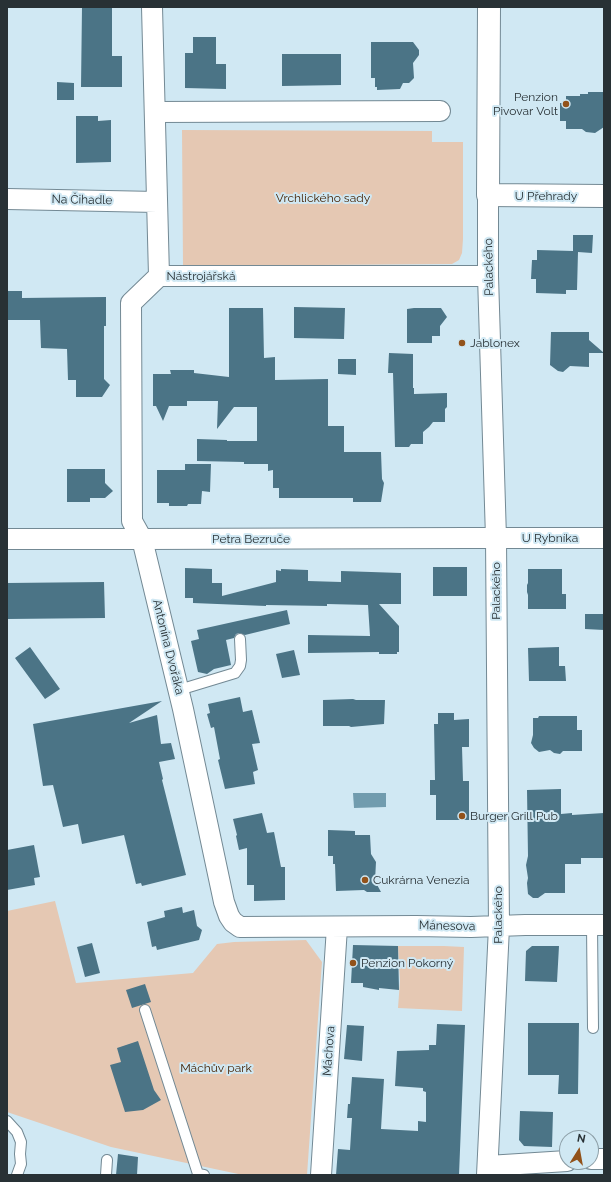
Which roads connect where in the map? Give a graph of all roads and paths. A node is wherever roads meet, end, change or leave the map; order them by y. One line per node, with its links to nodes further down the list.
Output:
1 (152, 7): 4 (street, Nástrojářská)
2 (489, 7): 5 (street, Palackého)
3 (440, 111): 4 (street)
4 (155, 112): 8 (street, Nástrojářská)
5 (488, 195): 6 (street, U Přehrady); 10 (street, Palackého)
6 (604, 196)
7 (7, 199): 8 (street, Na Čihadle)
8 (157, 202): 9 (street, Nástrojářská)
9 (159, 276): 10 (street, Nástrojářská); 14 (street, Antonína Dvořáka)
10 (488, 276): 11 (street, Palackého)
11 (496, 538): 12 (street, U Rybníka); 14 (street, Petra Bezruče); 19 (street, Palackého)
12 (604, 538)
13 (7, 539): 14 (street, Petra Bezruče)
14 (142, 539): 16 (street, Antonína Dvořáka)
15 (240, 639): 16 (lane)
16 (178, 690): 18 (street, Antonína Dvořáka)
17 (598, 925): 19 (street, Mánesova); 21 (lane)
18 (337, 927): 19 (street, Mánesova); 29 (street, Máchova)
19 (499, 927): 25 (street, Palackého)
20 (145, 1010): 28 (lane)
21 (593, 1028)
22 (7, 1121): 26 (lane)
23 (107, 1160): 27 (lane)
24 (559, 1162): 25 (street)
25 (488, 1170)
26 (17, 1175)
27 (106, 1175)
28 (204, 1175)
29 (321, 1175)

